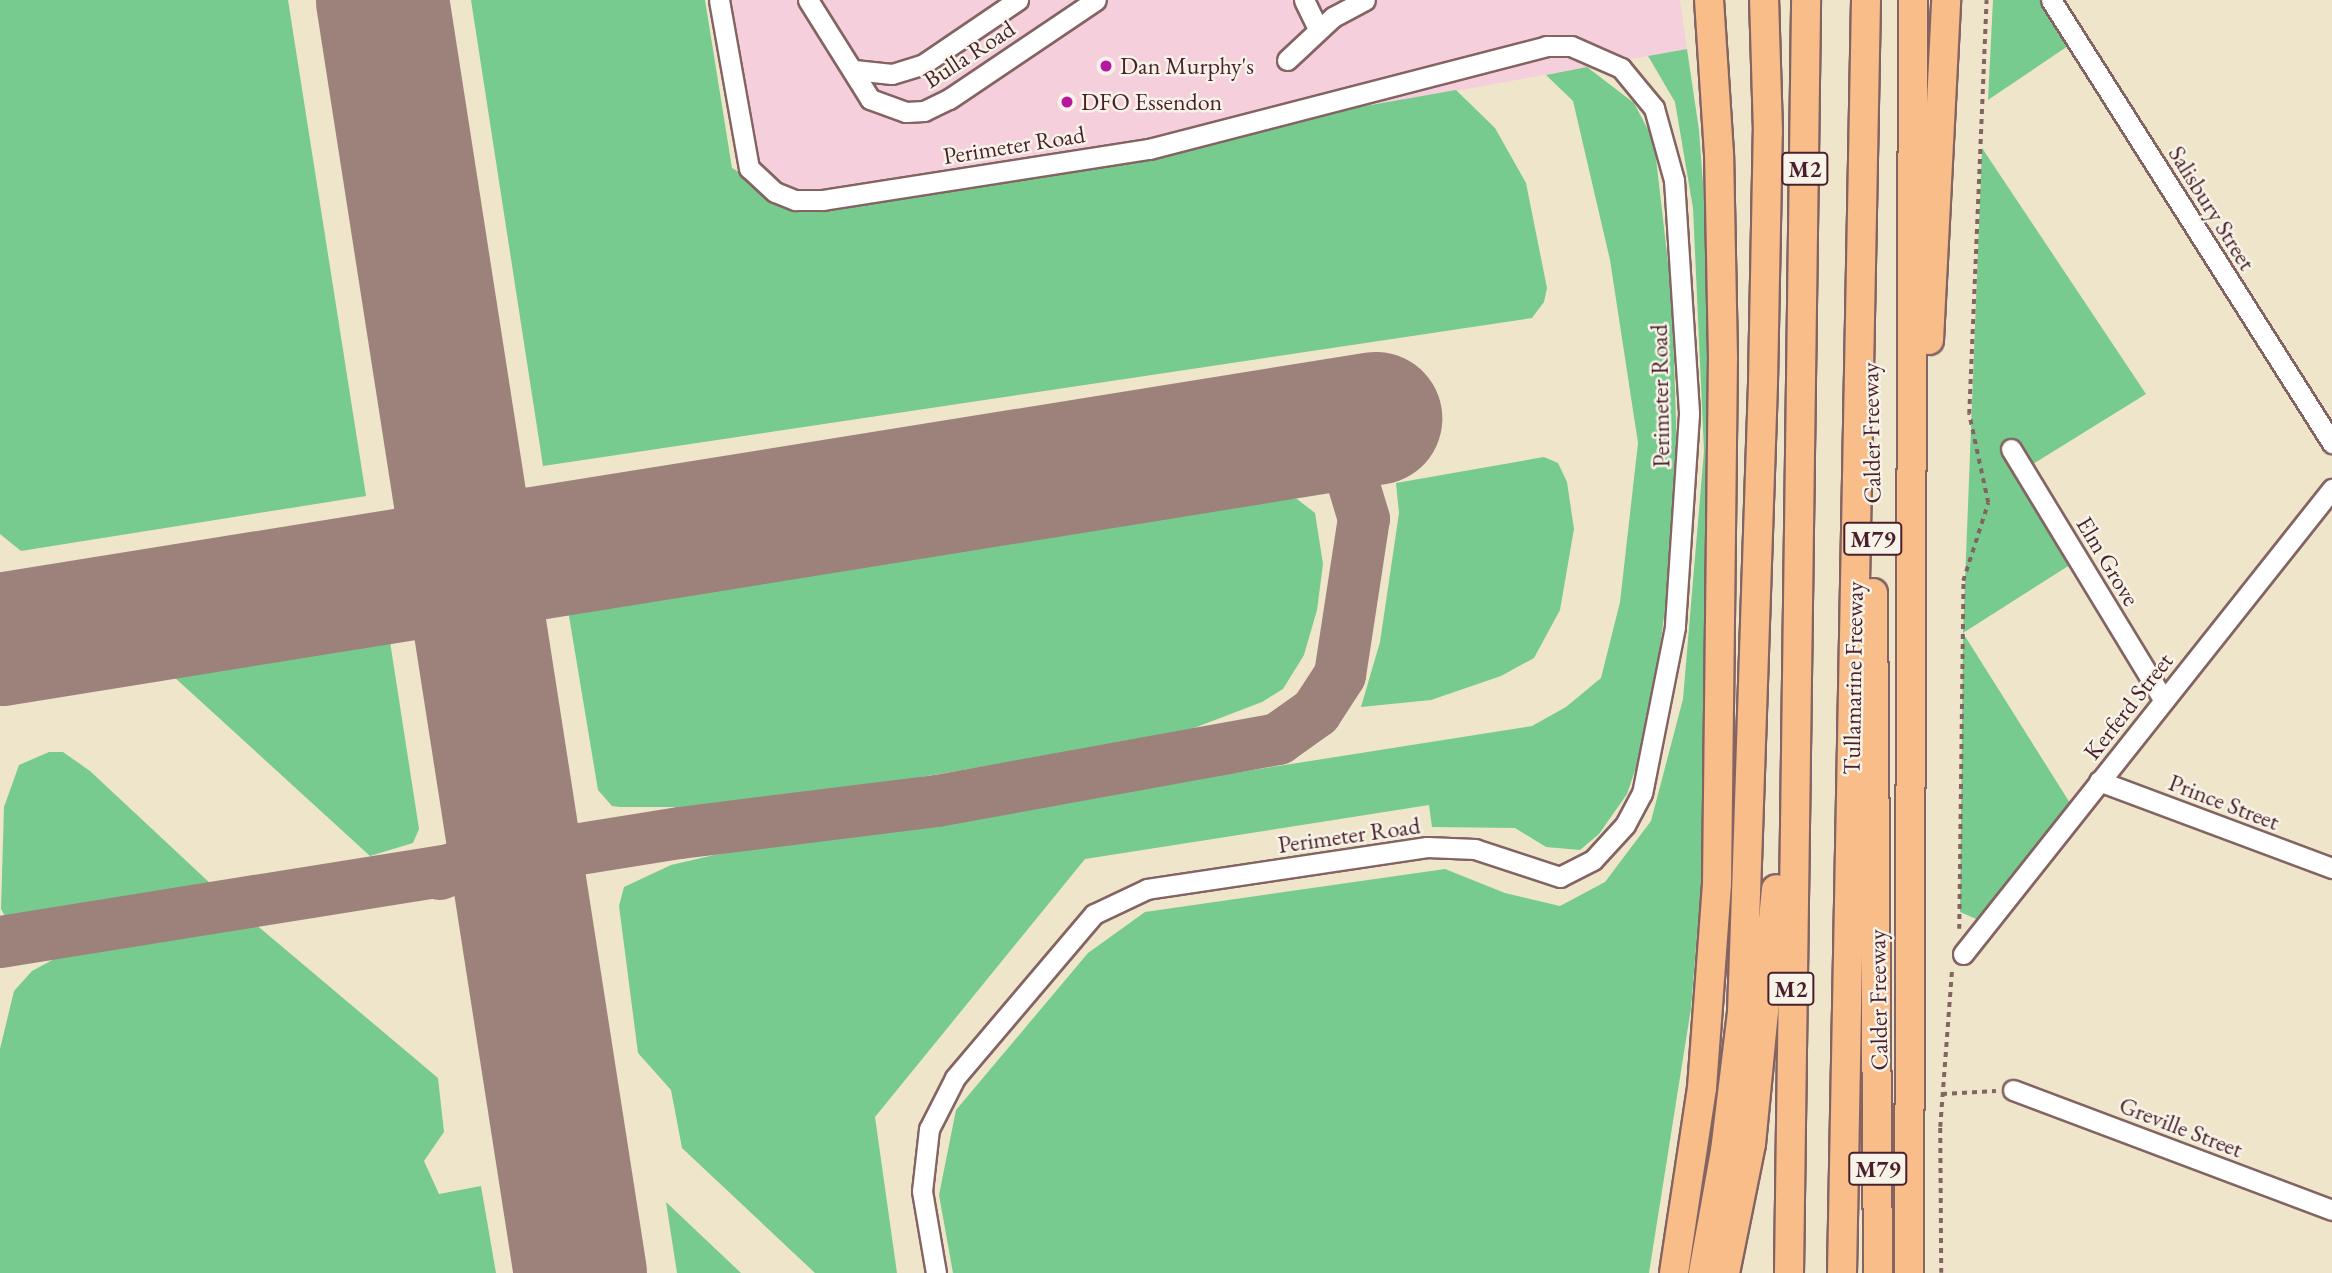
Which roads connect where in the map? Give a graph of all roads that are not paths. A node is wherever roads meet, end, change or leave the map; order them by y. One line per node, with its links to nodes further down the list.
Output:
1 (719, 0): 30 (street, Perimeter Road)
2 (808, 0): 16 (street)
3 (1018, 0): 16 (street, Bulla Road)
4 (1096, 0): 16 (street, Bulla Road)
5 (1365, 0): 13 (street)
6 (1709, 0): 23 (highway)
7 (1764, 0): 14 (highway)
8 (1806, 0): 22 (highway, M2)
9 (1913, 0): 24 (highway)
10 (1946, 0): 24 (highway)
11 (2051, 0): 17 (street, Salisbury Street)
12 (1866, 7): 35 (highway, Tullamarine Freeway / M2); 36 (highway, Calder Freeway / M79)
13 (1308, 11): 15 (street)
14 (1766, 38): 23 (highway); 32 (highway)
15 (1287, 60)
16 (854, 70)
17 (2332, 443)
18 (2011, 449): 21 (street, Elm Grove)
19 (2332, 489): 20 (street, Kerferd Street)
20 (2323, 517): 21 (street, Kerferd Street)
21 (2163, 699): 25 (street, Kerferd Street)
22 (1794, 705): 33 (highway); 34 (highway, M2)
23 (1720, 727): 31 (highway)
24 (1910, 751): 37 (highway)
25 (2099, 781): 26 (street, Prince Street); 27 (street, Kerferd Street)
26 (2332, 868)
27 (1963, 954)
28 (2013, 1090): 29 (street, Greville Street)
29 (2332, 1210)
30 (936, 1273)
31 (1674, 1273)
32 (1703, 1273)
33 (1725, 1273)
34 (1789, 1273)
35 (1842, 1273)
36 (1878, 1273)
37 (1909, 1273)

